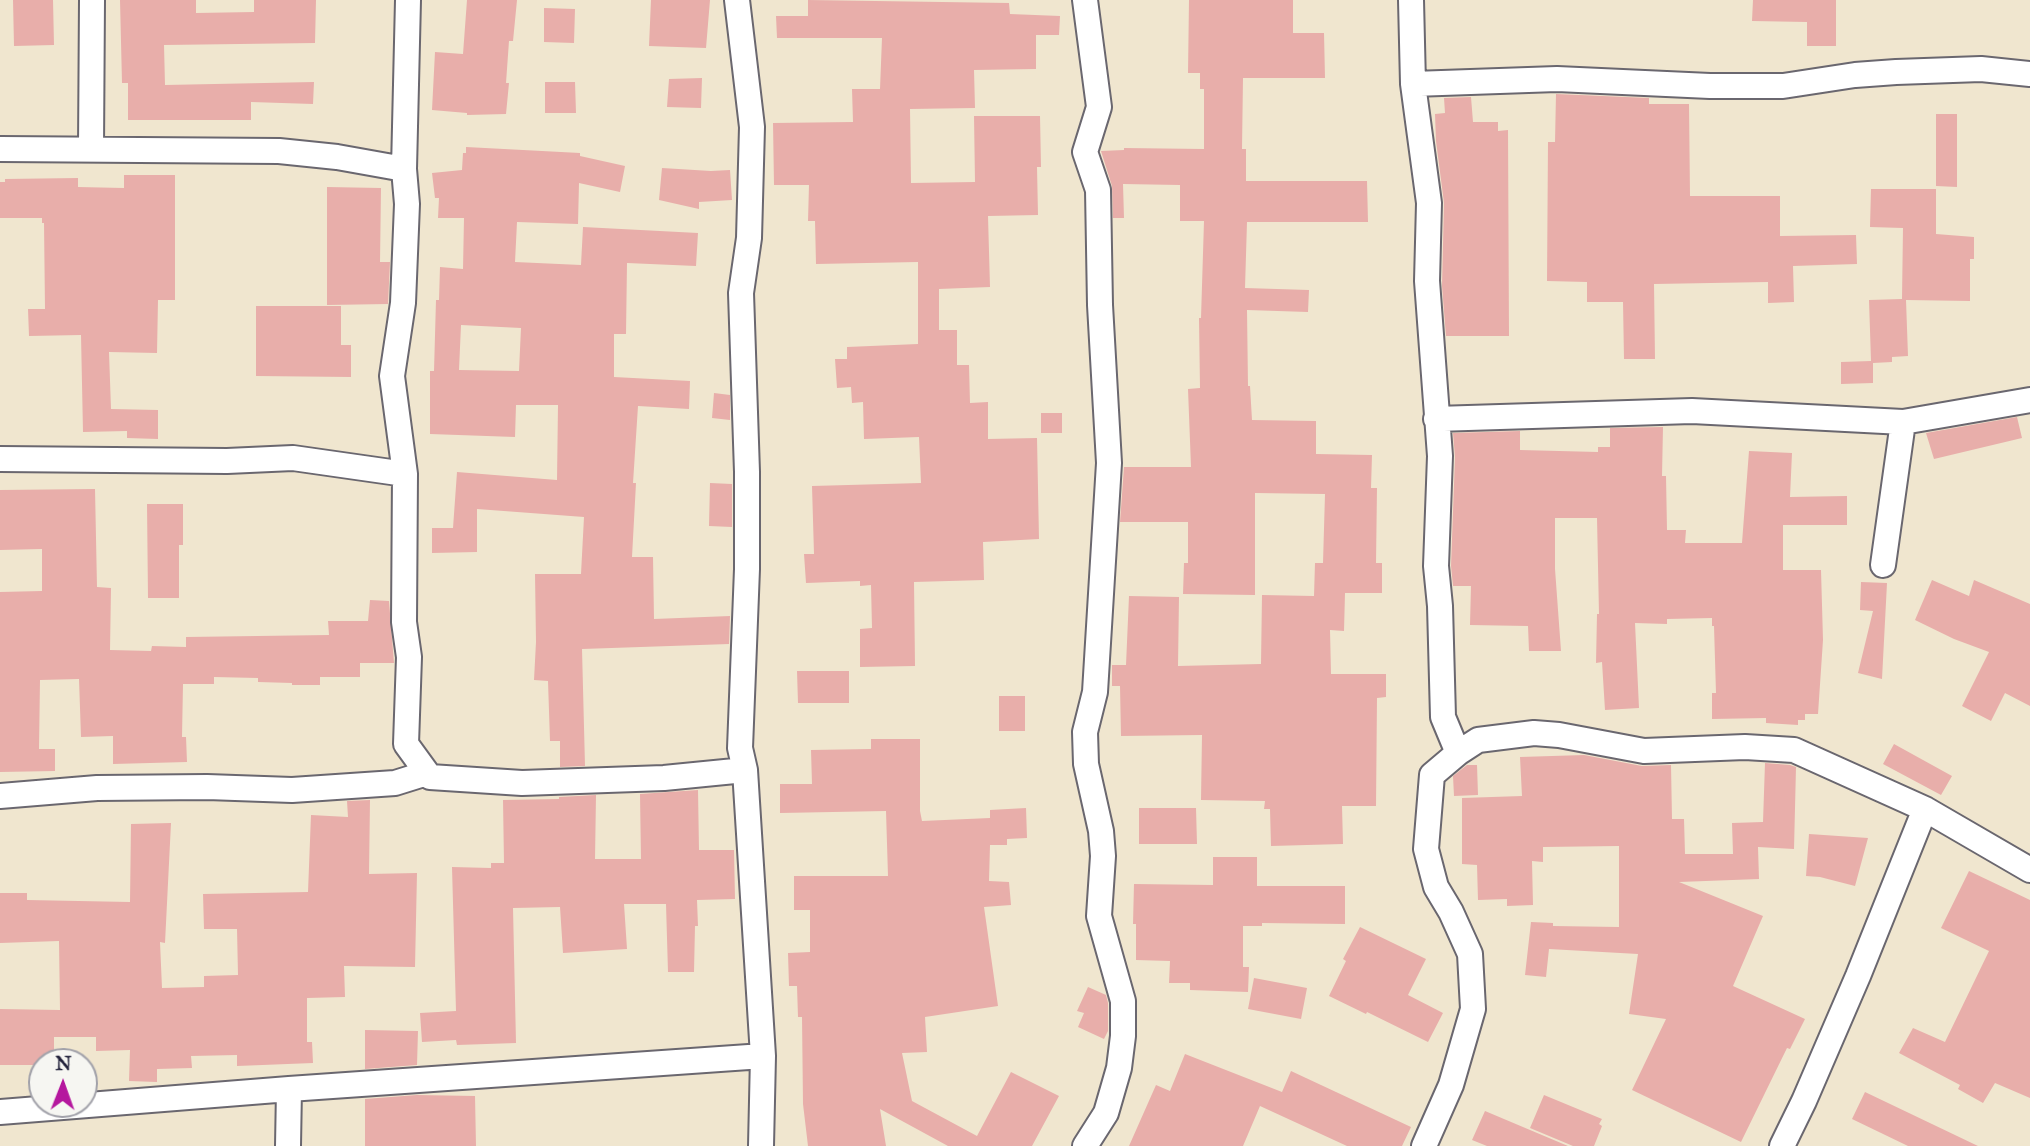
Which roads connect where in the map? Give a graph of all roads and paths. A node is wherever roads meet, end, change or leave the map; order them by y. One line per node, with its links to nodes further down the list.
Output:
1 (92, 0): 8 (street)
2 (408, 0): 10 (street)
3 (737, 0): 18 (street)
4 (1085, 0): 28 (street)
5 (1411, 0): 7 (street)
6 (2030, 74): 7 (street)
7 (1413, 84): 12 (street)
8 (92, 148): 9 (street); 10 (street)
9 (0, 149)
10 (404, 169): 15 (street)
11 (2030, 400): 13 (street)
12 (1436, 419): 13 (street); 17 (street)
13 (1903, 422): 16 (street)
14 (0, 459): 15 (street)
15 (405, 474): 19 (street)
16 (1884, 565)
17 (1458, 753): 21 (street); 29 (street)
18 (745, 771): 19 (street); 23 (street)
19 (427, 773): 20 (street)
20 (0, 796)
21 (1925, 808): 22 (street); 30 (street)
22 (2030, 870)
23 (763, 1056): 24 (street); 27 (street)
24 (289, 1088): 25 (street); 26 (street)
25 (0, 1112)
26 (288, 1146)
27 (761, 1146)
28 (1086, 1146)
29 (1424, 1146)
30 (1782, 1146)

